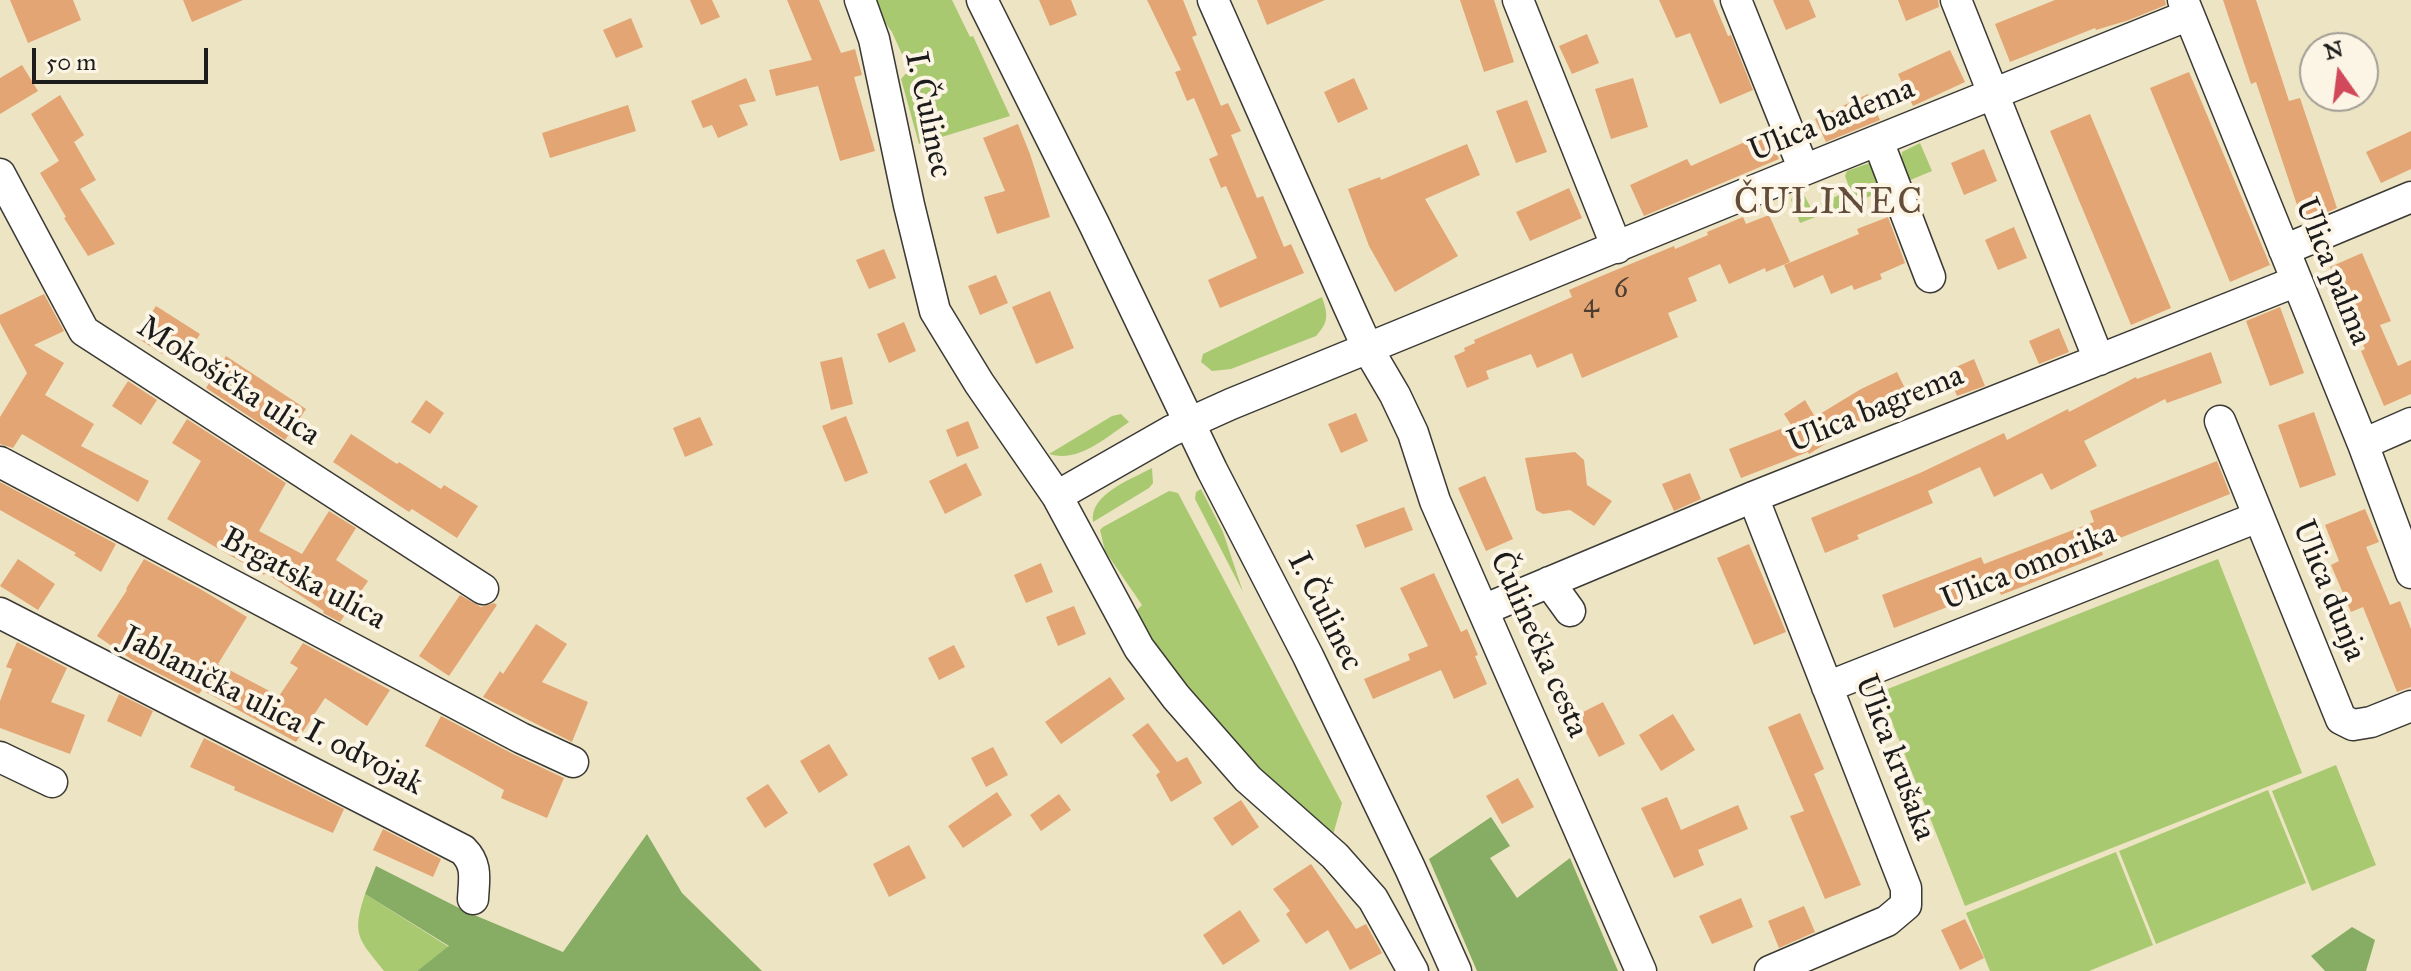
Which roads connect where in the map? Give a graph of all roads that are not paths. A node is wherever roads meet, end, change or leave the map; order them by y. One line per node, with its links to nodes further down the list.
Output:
1 (860, 0): 24 (street, I. Čulinec)
2 (982, 0): 20 (street, I. Čulinec)
3 (1213, 0): 17 (street, Čulinečka cesta)
4 (1518, 0): 13 (street)
5 (1736, 0): 10 (street)
6 (1956, 0): 8 (street)
7 (2186, 8): 8 (street, Ulica badema); 14 (street, Ulica palma)
8 (1994, 95): 9 (street, Ulica badema); 18 (street)
9 (1878, 141): 10 (street, Ulica badema); 15 (street)
10 (1804, 170): 13 (street, Ulica badema)
11 (0, 174): 29 (street, Mokošička ulica)
12 (2411, 197): 14 (street)
13 (1617, 248): 17 (street, Ulica badema)
14 (2284, 250): 16 (street, Ulica palma)
15 (1930, 277)
16 (2297, 281): 18 (street, Ulica bagrema); 22 (street, Ulica palma)
17 (1368, 349): 20 (street); 30 (street, Čulinečka cesta)
18 (2099, 360): 25 (street, Ulica bagrema)
19 (2220, 421): 26 (street, Ulica dunja)
20 (1188, 423): 24 (street); 40 (street, I. Čulinec)
21 (2411, 423): 22 (street)
22 (2363, 444): 27 (street, Ulica palma)
23 (0, 462): 36 (street, Brgatska ulica)
24 (1057, 496): 39 (street, I. Čulinec)
25 (1753, 497): 28 (street, Ulica bagrema); 33 (street, Ulica krušaka)
26 (2258, 517): 33 (street, Ulica omorika); 34 (street, Ulica dunja)
27 (2411, 573)
28 (1549, 582): 30 (street, Ulica bagrema); 31 (street)
29 (483, 589)
30 (1483, 610): 41 (street, Čulinečka cesta)
31 (1570, 611)
32 (0, 613): 38 (street, Jablanička ulica I. odvojak)
33 (1827, 687): 42 (street, Ulica krušaka)
34 (2411, 706)
35 (0, 757): 37 (street)
36 (573, 762)
37 (52, 782)
38 (473, 899)
39 (1413, 971)
40 (1456, 971)
41 (1641, 971)
42 (1770, 971)

